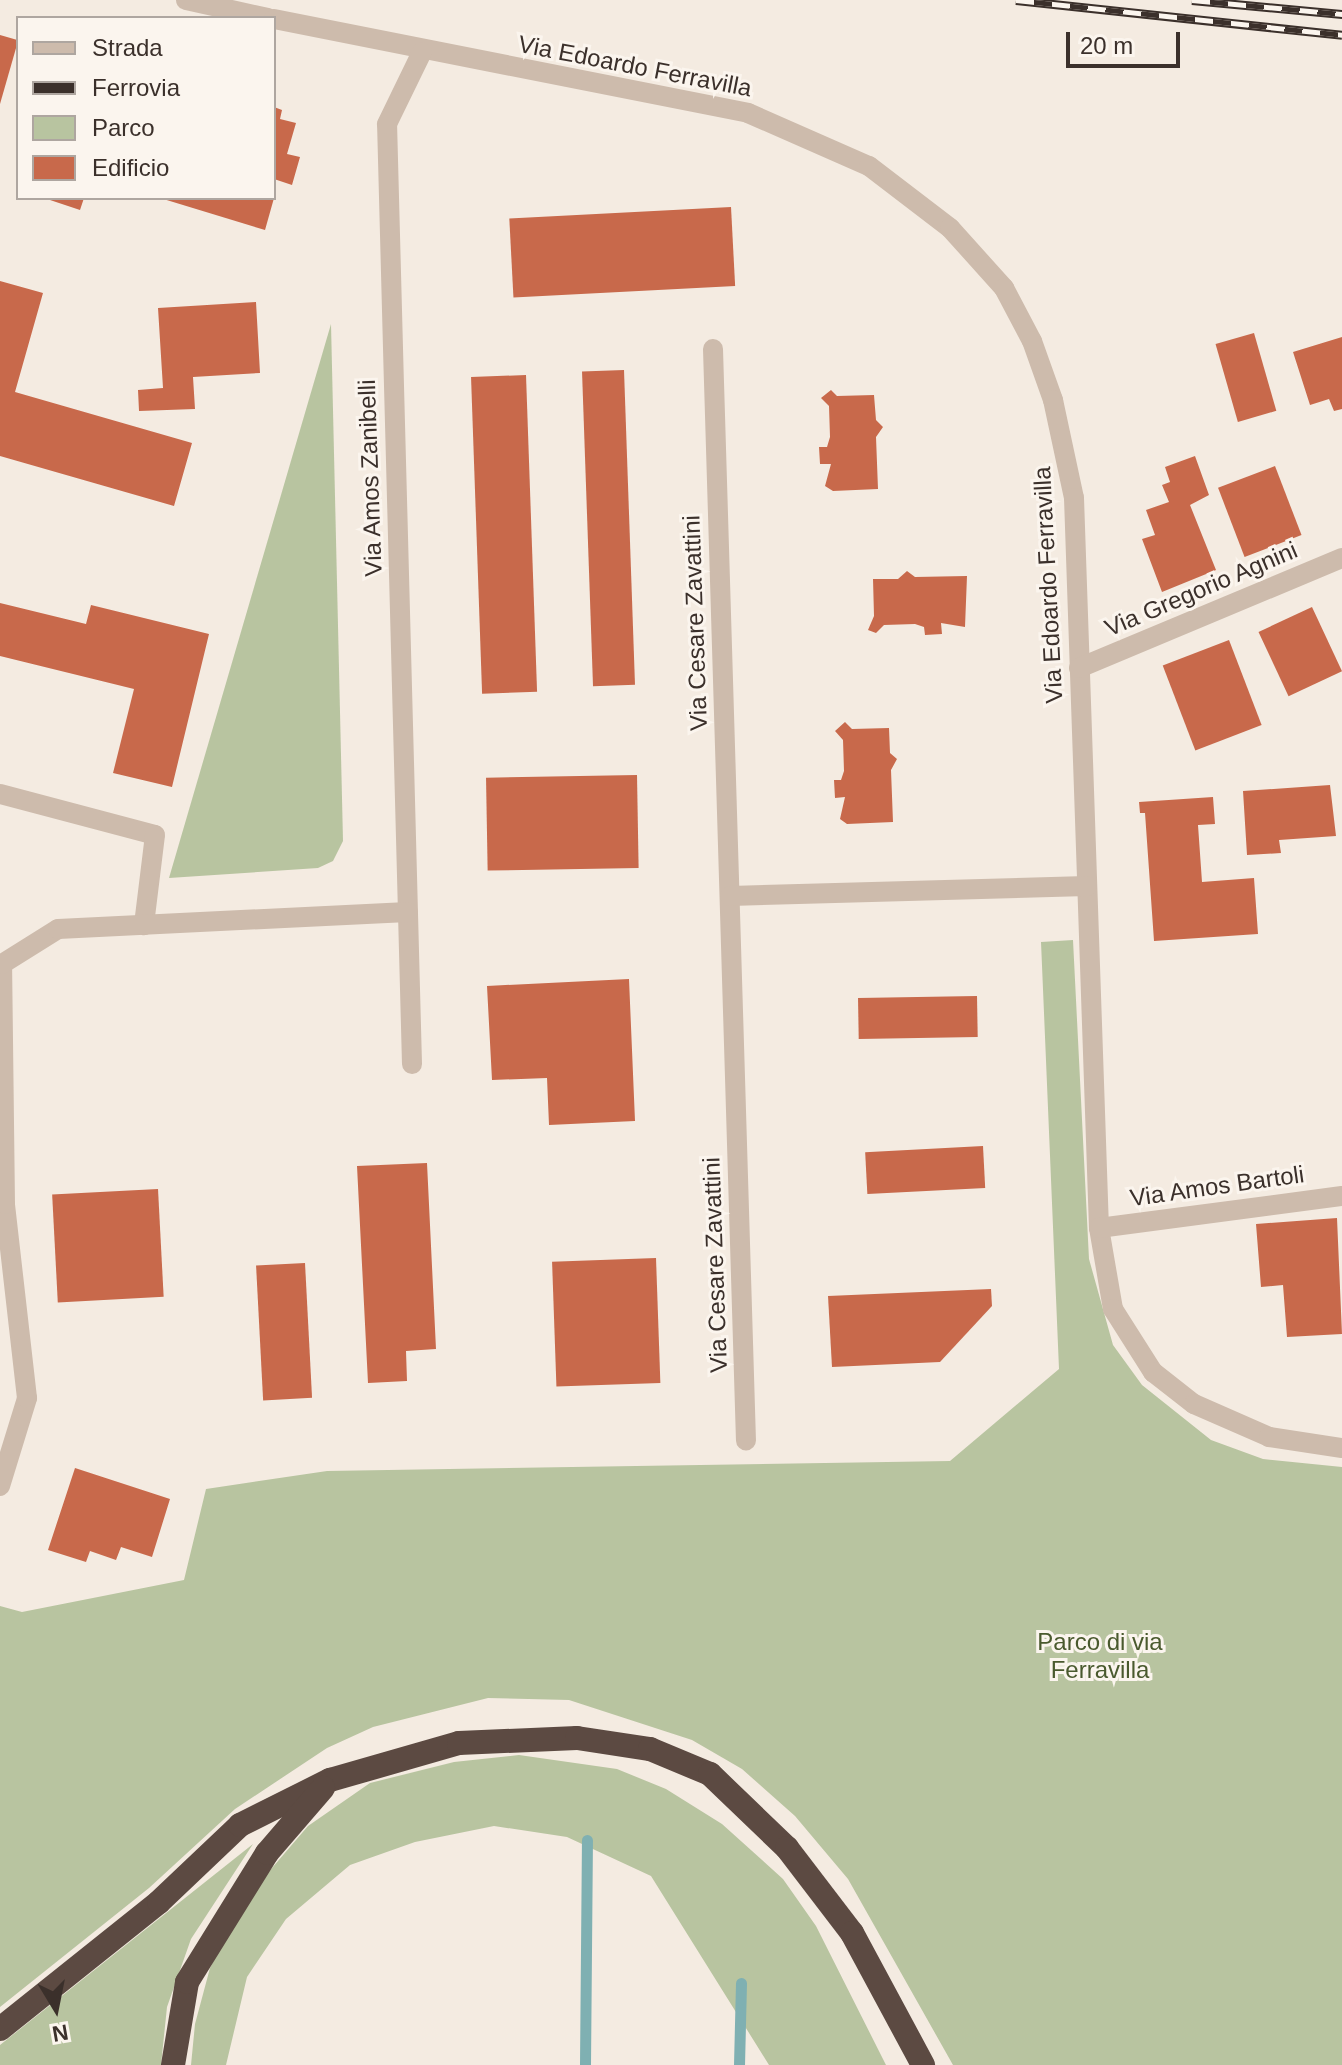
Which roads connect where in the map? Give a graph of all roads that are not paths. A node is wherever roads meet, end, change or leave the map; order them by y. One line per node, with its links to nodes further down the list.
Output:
1 (186, 0): 2 (street, Via Edoardo Ferravilla)
2 (258, 16)
3 (276, 20): 4 (street, Via Edoardo Ferravilla)
4 (422, 52): 7 (street, Via Edoardo Ferravilla); 11 (street, Via Amos Zanibelli)
5 (713, 349): 10 (street, Via Cesare Zavattini)
6 (1342, 558): 7 (street, Via Gregorio Agnini)
7 (1079, 668): 9 (street, Via Edoardo Ferravilla)
8 (0, 794): 12 (street)
9 (1087, 886): 10 (street); 16 (street, Via Edoardo Ferravilla)
10 (730, 896): 17 (street, Via Cesare Zavattini)
11 (408, 912): 12 (street); 13 (street, Via Amos Zanibelli)
12 (144, 925): 15 (street)
13 (412, 1064)
14 (1342, 1196): 16 (street, Via Amos Bartoli)
15 (2, 1213): 19 (street)
16 (1099, 1228): 18 (street, Via Edoardo Ferravilla)
17 (746, 1441)
18 (1342, 1448)
19 (0, 1486)
20 (330, 1780): 21 (highway); 22 (highway); 23 (highway)
21 (0, 2029)
22 (173, 2065)
23 (923, 2065)

